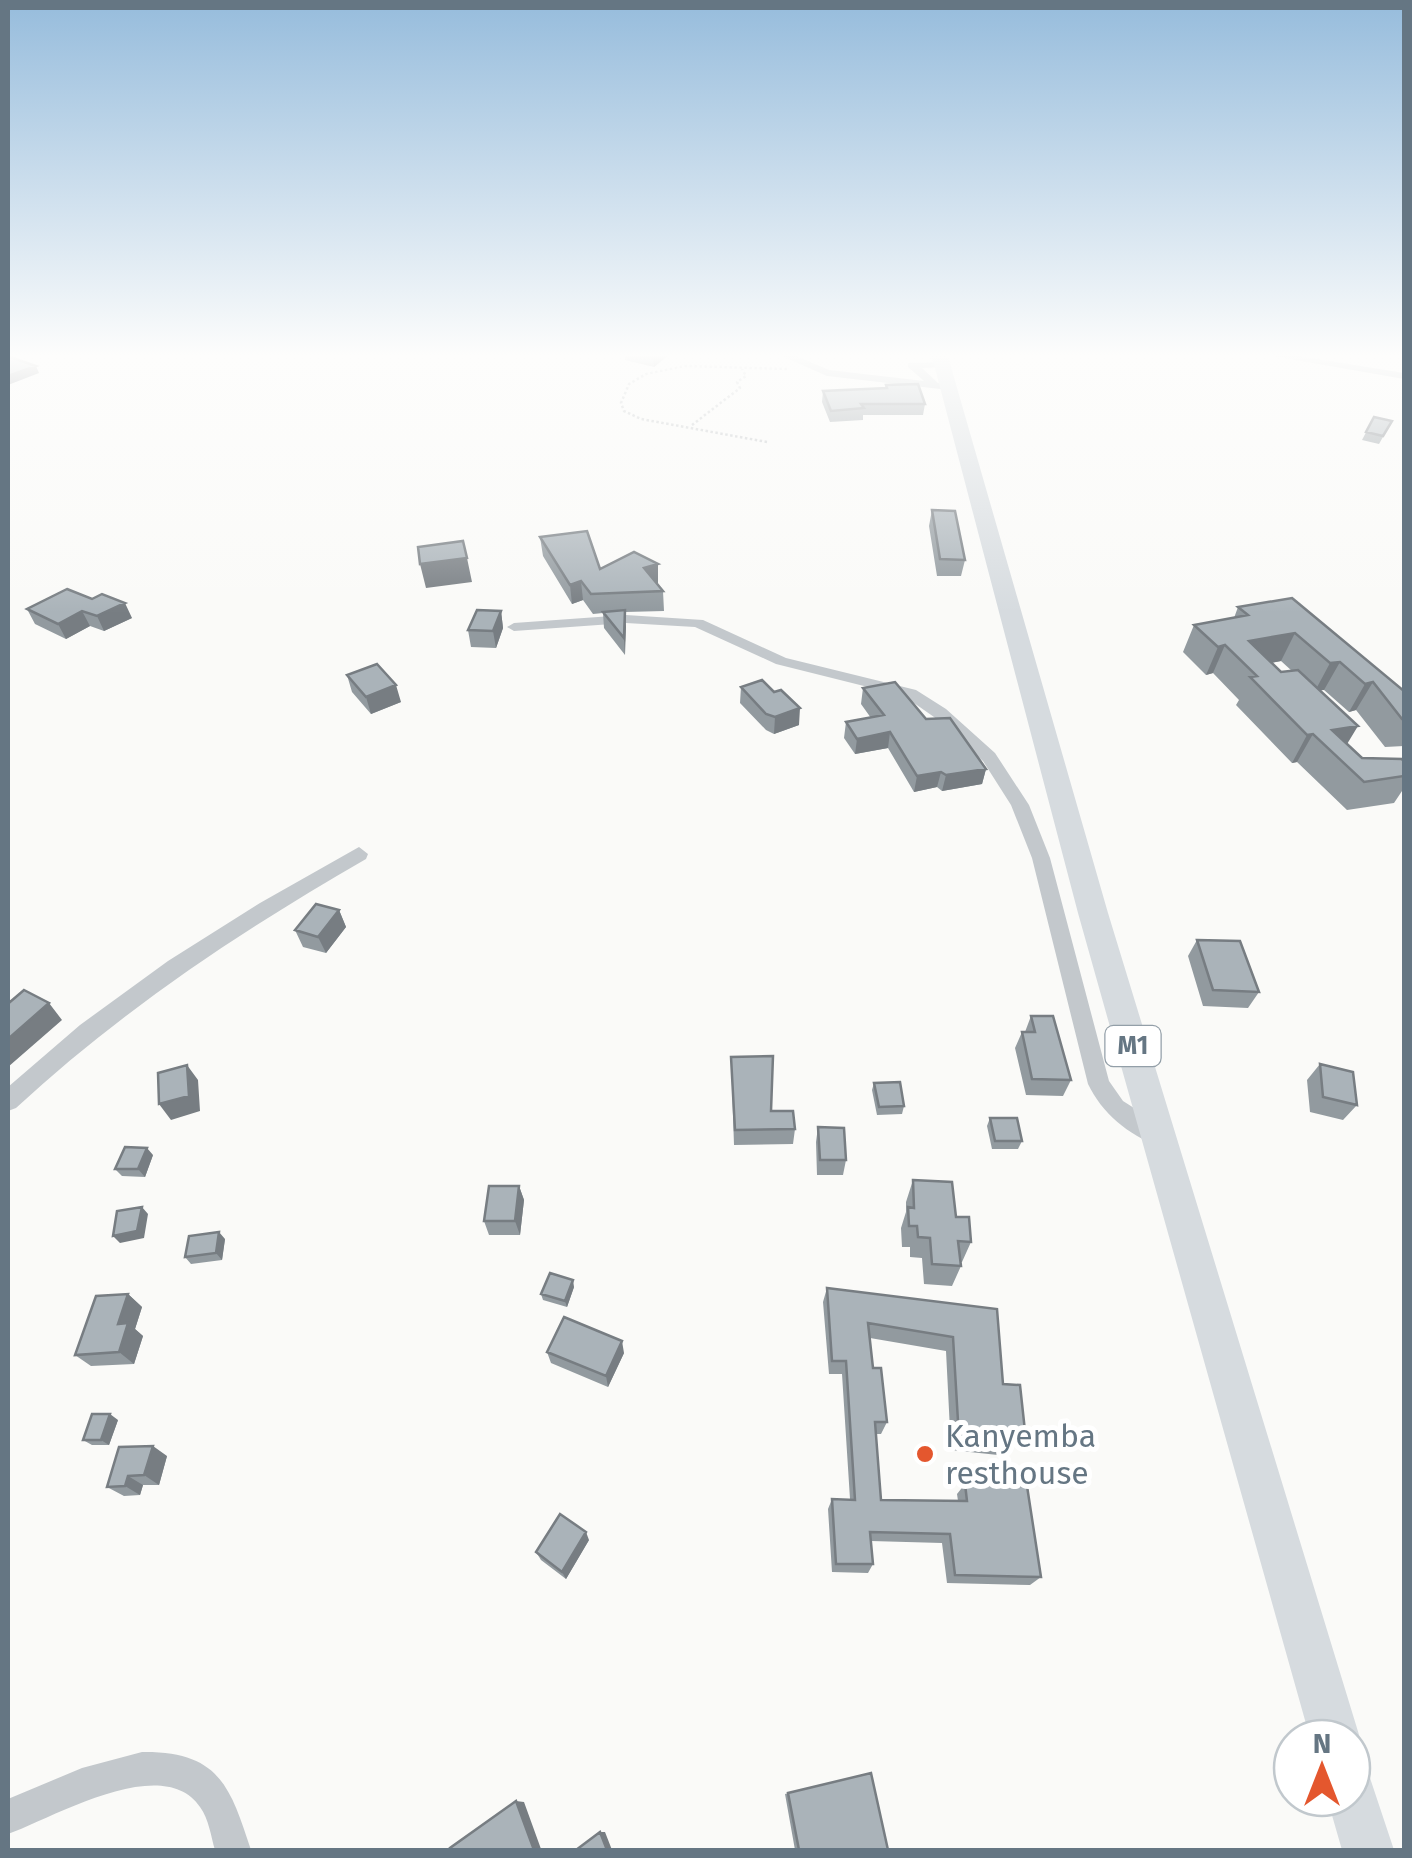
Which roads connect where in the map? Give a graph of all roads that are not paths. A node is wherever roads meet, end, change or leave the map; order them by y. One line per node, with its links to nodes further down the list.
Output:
1 (960, 440): 5 (highway, M1)
2 (514, 627): 5 (street)
3 (360, 854): 4 (street)
4 (8, 1101)
5 (1161, 1137): 6 (highway, M1)
6 (1329, 1718)
7 (8, 1817): 9 (street)
8 (1359, 1818): 10 (highway)
9 (233, 1850)
10 (1368, 1850)

